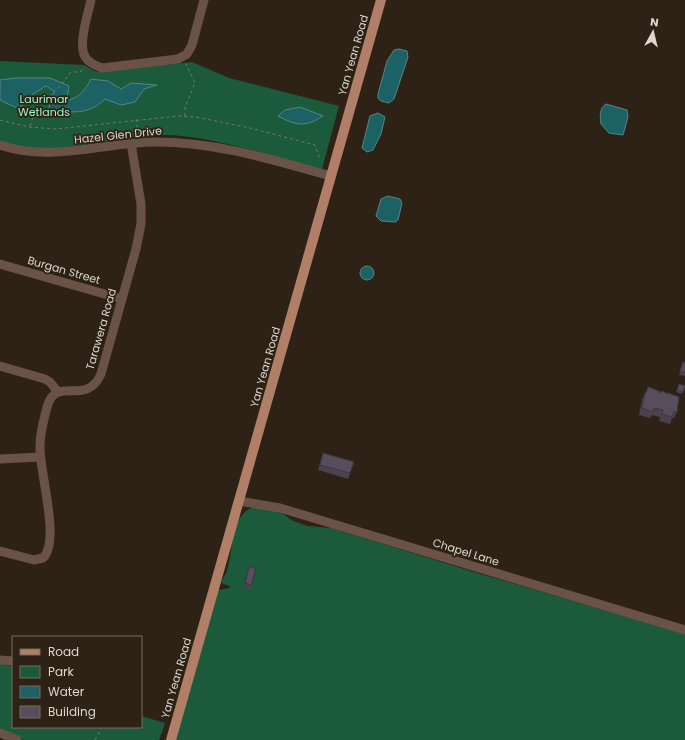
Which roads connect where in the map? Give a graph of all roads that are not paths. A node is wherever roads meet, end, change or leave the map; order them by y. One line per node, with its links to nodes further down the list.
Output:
1 (91, 0): 2 (street)
2 (204, 0)
3 (381, 0): 6 (main road, Yan Yean Road)
4 (135, 143): 5 (street, Hazel Glen Drive); 6 (street, Hazel Glen Drive); 8 (street, Tarawera Road)
5 (0, 145)
6 (331, 176): 13 (main road, Yan Yean Road)
7 (0, 264): 8 (street, Burgan Street)
8 (122, 299): 10 (street, Tarawera Road)
9 (0, 366): 10 (street)
10 (58, 392): 11 (street)
11 (40, 457): 12 (street); 14 (street)
12 (0, 459)
13 (240, 501): 15 (street, Chapel Lane); 20 (main road, Yan Yean Road)
14 (0, 551)
15 (685, 630)
16 (0, 660): 17 (street)
17 (12, 661)
18 (0, 733): 19 (street)
19 (17, 740)
20 (171, 740)

